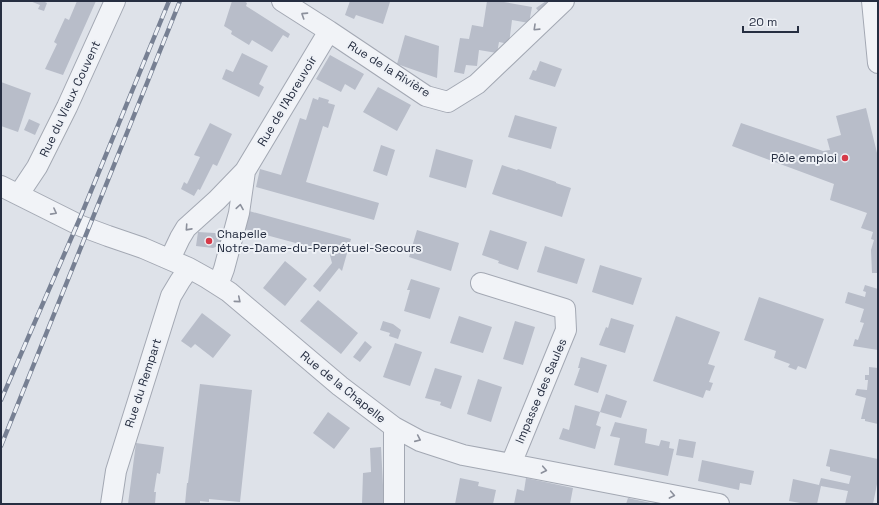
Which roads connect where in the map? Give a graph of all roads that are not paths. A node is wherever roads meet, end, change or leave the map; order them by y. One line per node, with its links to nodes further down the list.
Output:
1 (115, 1): 8 (street, Rue du Vieux Couvent)
2 (282, 1): 5 (street, Rue de la Rivière, one-way to 2)
3 (564, 1): 5 (street, Rue de la Rivière, one-way to 5)
4 (872, 1): 6 (street)
5 (330, 31): 7 (street, Rue de l'Abreuvoir)
6 (878, 63)
7 (245, 171): 9 (street, Rue de l'Abreuvoir, one-way to 9); 12 (street, Rue de l'Abreuvoir, one-way to 7)
8 (7, 193): 9 (street, Rue de la Chapelle, one-way to 9)
9 (170, 259): 10 (street, Rue de la Chapelle)
10 (189, 268): 12 (street, Rue de la Chapelle); 15 (street, Rue du Rempart)
11 (481, 283): 14 (street, Impasse des Saules)
12 (218, 285): 13 (street, Rue de la Chapelle, one-way to 13)
13 (394, 427): 14 (street, Rue de la Chapelle, one-way to 14); 16 (street)
14 (511, 464): 17 (street, Rue de la Chapelle, one-way to 17)
15 (111, 504)
16 (394, 504)
17 (719, 504)

